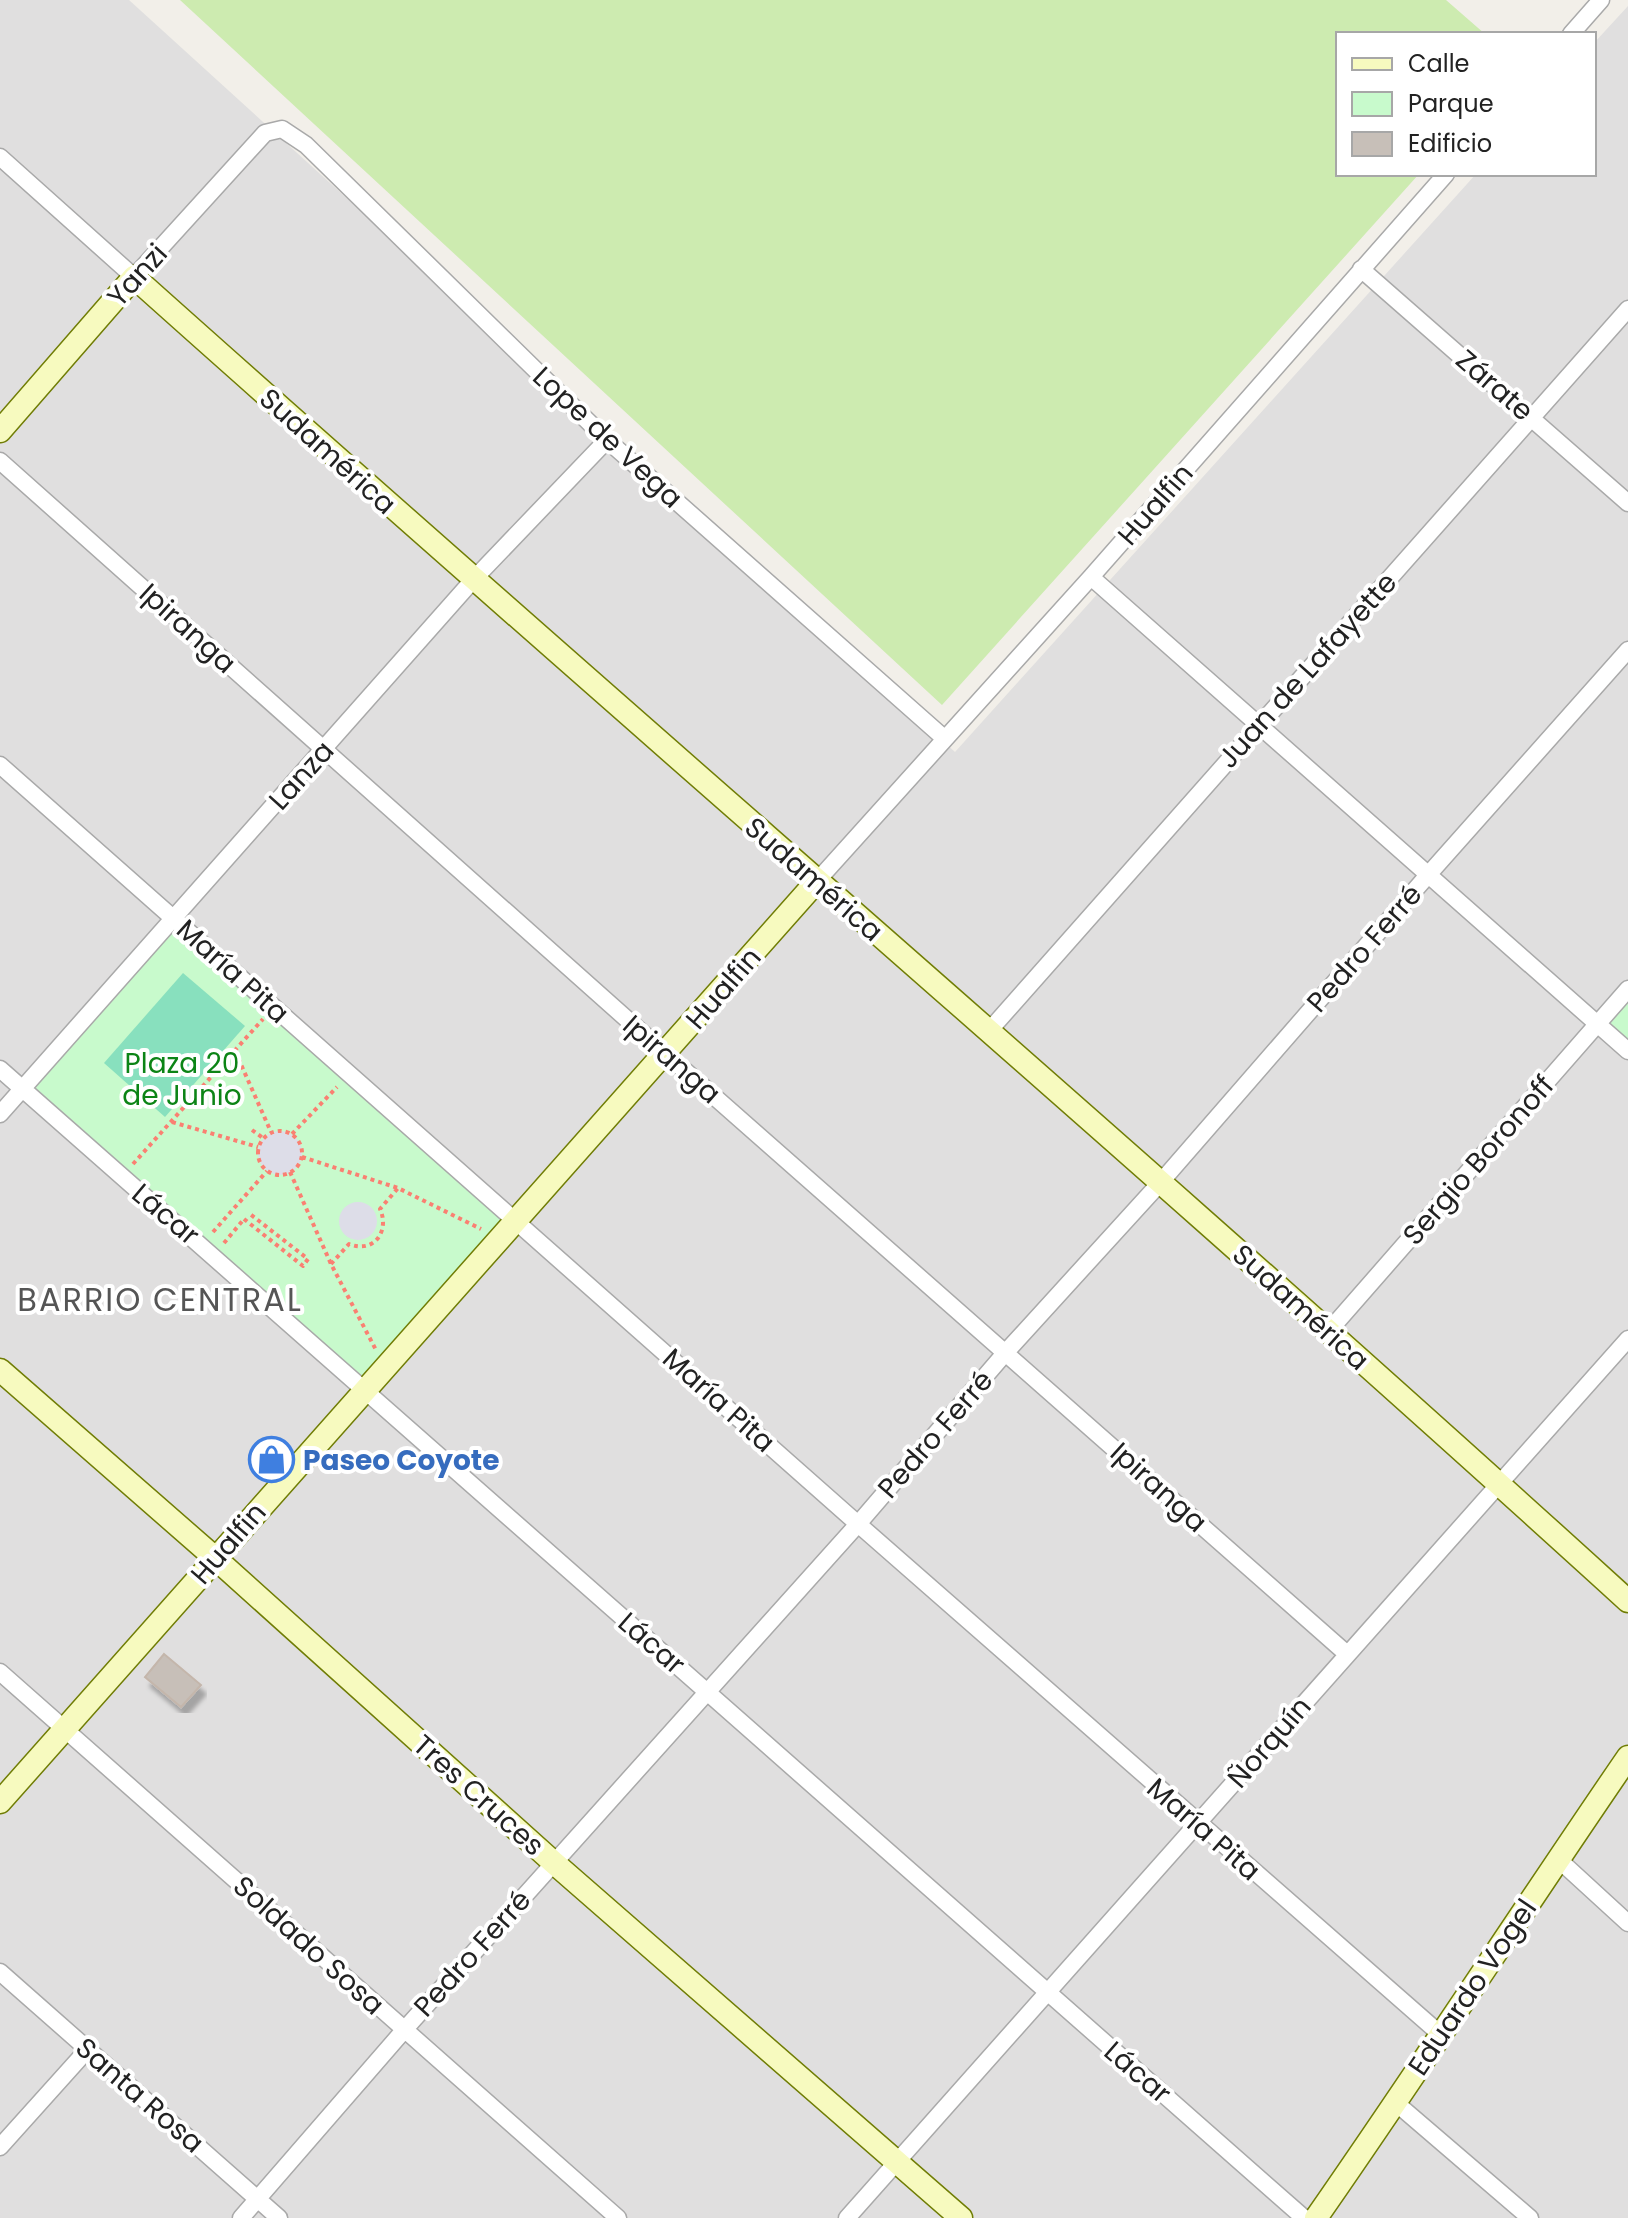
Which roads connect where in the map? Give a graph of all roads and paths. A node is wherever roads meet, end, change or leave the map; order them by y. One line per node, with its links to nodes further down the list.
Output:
1 (1601, 0): 2 (street)
2 (1573, 32)
3 (282, 129): 7 (street, Yanzi); 11 (street, Lope de Vega)
4 (0, 157): 7 (street, Sudamérica)
5 (1444, 176): 6 (street, Hualfin)
6 (1361, 269): 9 (street, Zárate); 14 (street, Hualfin)
7 (134, 277): 10 (street, Yanzi); 15 (street, Sudamérica)
8 (1628, 309): 9 (street, Juan de Lafayette)
9 (1532, 417): 13 (street, Zárate); 17 (street, Juan de Lafayette)
10 (0, 431)
11 (607, 440): 15 (street, Lanza); 18 (street, Lope de Vega)
12 (0, 461): 19 (street, Ipiranga)
13 (1628, 503)
14 (1091, 577): 17 (street); 18 (street, Hualfin)
15 (473, 580): 19 (street, Lanza); 22 (street, Sudamérica)
16 (1628, 650): 21 (street, Pedro Ferré)
17 (1257, 725): 21 (street); 27 (street, Juan de Lafayette)
18 (944, 738): 22 (street, Hualfin)
19 (324, 749): 23 (street, Lanza); 30 (street, Ipiranga)
20 (0, 765): 23 (street, María Pita)
21 (1428, 875): 26 (street); 45 (street, Pedro Ferré)
22 (817, 881): 27 (street, Sudamérica); 30 (street, Hualfin)
23 (173, 918): 25 (street, María Pita); 33 (street, Lanza)
24 (1628, 989): 26 (street, Sergio Boronoff)
25 (273, 1008): 28 (path); 32 (street, María Pita)
26 (1597, 1023): 29 (street); 52 (street, Sergio Boronoff)
27 (988, 1032): 45 (street, Sudamérica)
28 (235, 1051): 35 (path); 37 (path)
29 (1628, 1051)
30 (666, 1054): 48 (street, Hualfin); 54 (street, Ipiranga)
31 (0, 1069): 33 (street, Lácar)
32 (348, 1075): 38 (path); 48 (street, María Pita)
33 (22, 1088): 34 (street, Lanza); 44 (street, Lácar)
34 (0, 1114)
35 (172, 1122): 40 (path); 44 (path)
36 (252, 1130): 39 (path)
37 (271, 1132): 38 (path); 39 (path)
38 (292, 1134): 41 (path)
39 (263, 1138): 40 (path)
40 (258, 1147): 42 (path)
41 (302, 1157): 43 (path); 46 (path)
42 (267, 1171): 43 (path); 50 (path)
43 (290, 1172): 51 (path)
44 (121, 1176): 50 (street, Lácar)
45 (1160, 1183): 52 (street, Sudamérica); 54 (street, Pedro Ferré)
46 (398, 1188): 49 (path); 51 (path)
47 (244, 1219): 47 (path); 50 (path)
48 (515, 1219): 49 (street, Hualfin); 59 (street, María Pita)
49 (498, 1238): 55 (street, Hualfin)
50 (208, 1250): 57 (street, Lácar)
51 (331, 1264): 55 (path)
52 (1328, 1332): 58 (street, Sudamérica)
53 (1628, 1339): 58 (street, Ñorquín)
54 (1006, 1352): 59 (street, Pedro Ferré); 62 (street, Ipiranga)
55 (384, 1366): 57 (street, Hualfin)
56 (0, 1370): 60 (street, Tres Cruces)
57 (362, 1390): 60 (street, Hualfin); 64 (street, Lácar)
58 (1500, 1484): 61 (street, Sudamérica); 62 (street, Ñorquín)
59 (858, 1524): 64 (street, Pedro Ferré); 68 (street, María Pita)
60 (215, 1558): 65 (street, Hualfin); 70 (street, Tres Cruces)
61 (1628, 1601)
62 (1347, 1654): 68 (street, Ñorquín)
63 (0, 1672): 65 (street, Soldado Sosa)
64 (707, 1691): 70 (street, Pedro Ferré); 73 (street, Lácar)
65 (65, 1727): 67 (street, Hualfin); 74 (street, Soldado Sosa)
66 (1628, 1757): 69 (street, Eduardo Vogel)
67 (0, 1802)
68 (1197, 1823): 73 (street, Ñorquín); 75 (street, María Pita)
69 (1558, 1859): 71 (street); 75 (street, Eduardo Vogel)
70 (553, 1862): 74 (street, Pedro Ferré); 79 (street, Tres Cruces)
71 (1628, 1923)
72 (0, 1972): 76 (street, Santa Rosa)
73 (1048, 1993): 79 (street, Ñorquín); 86 (street, Lácar)
74 (405, 2029): 80 (street, Pedro Ferré); 83 (street, Soldado Sosa)
75 (1439, 2033): 77 (street, Eduardo Vogel)
76 (88, 2049): 78 (street); 80 (street, Santa Rosa)
77 (1396, 2103): 87 (street, Eduardo Vogel); 88 (street)
78 (0, 2147)
79 (897, 2162): 84 (street, Ñorquín); 85 (street, Tres Cruces)
80 (258, 2199): 81 (street, Pedro Ferré); 82 (street, Santa Rosa)
81 (241, 2218)
82 (279, 2218)
83 (618, 2218)
84 (847, 2218)
85 (961, 2218)
86 (1304, 2218)
87 (1316, 2218)
88 (1530, 2218)

